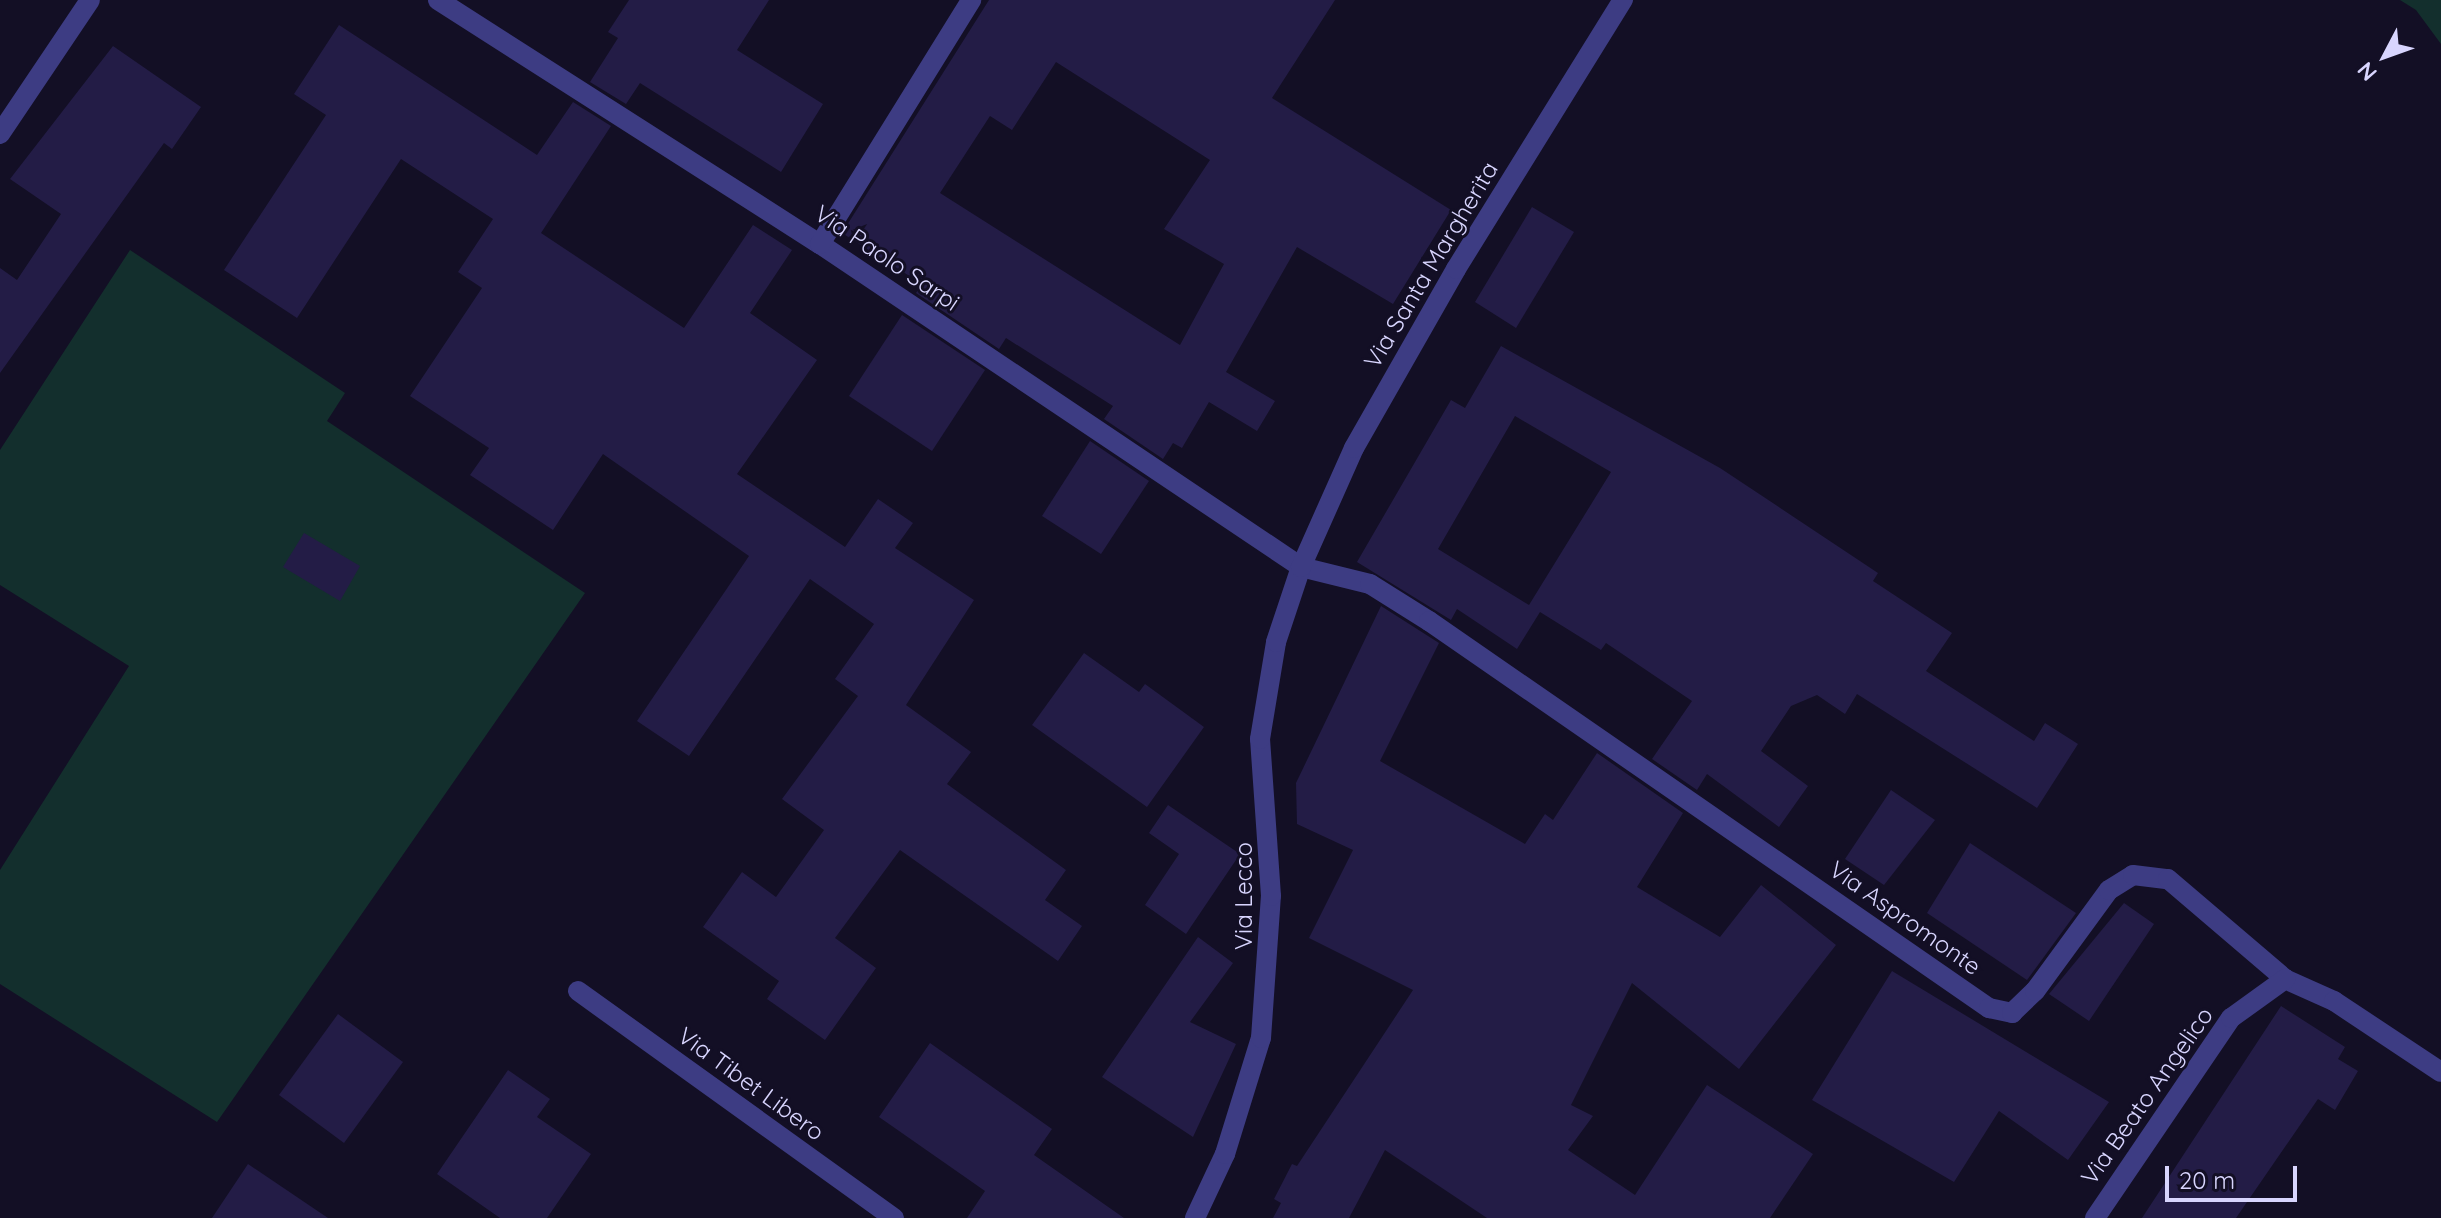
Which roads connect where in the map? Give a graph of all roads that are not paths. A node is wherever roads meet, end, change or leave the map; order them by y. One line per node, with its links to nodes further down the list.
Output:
1 (90, 0): 5 (street)
2 (438, 0): 6 (street, Via Paolo Sarpi)
3 (971, 0): 6 (street)
4 (1623, 0): 7 (street, Via Santa Margherita)
5 (0, 134)
6 (820, 244): 7 (street, Via Paolo Sarpi)
7 (1301, 567): 8 (street, Via Aspromonte); 12 (street, Via Lecco)
8 (2285, 979): 10 (street, Via Aspromonte); 13 (street, Via Beato Angelico)
9 (578, 991): 11 (street, Via Tibet Libero)
10 (2441, 1072)
11 (894, 1218)
12 (1195, 1218)
13 (2095, 1218)

